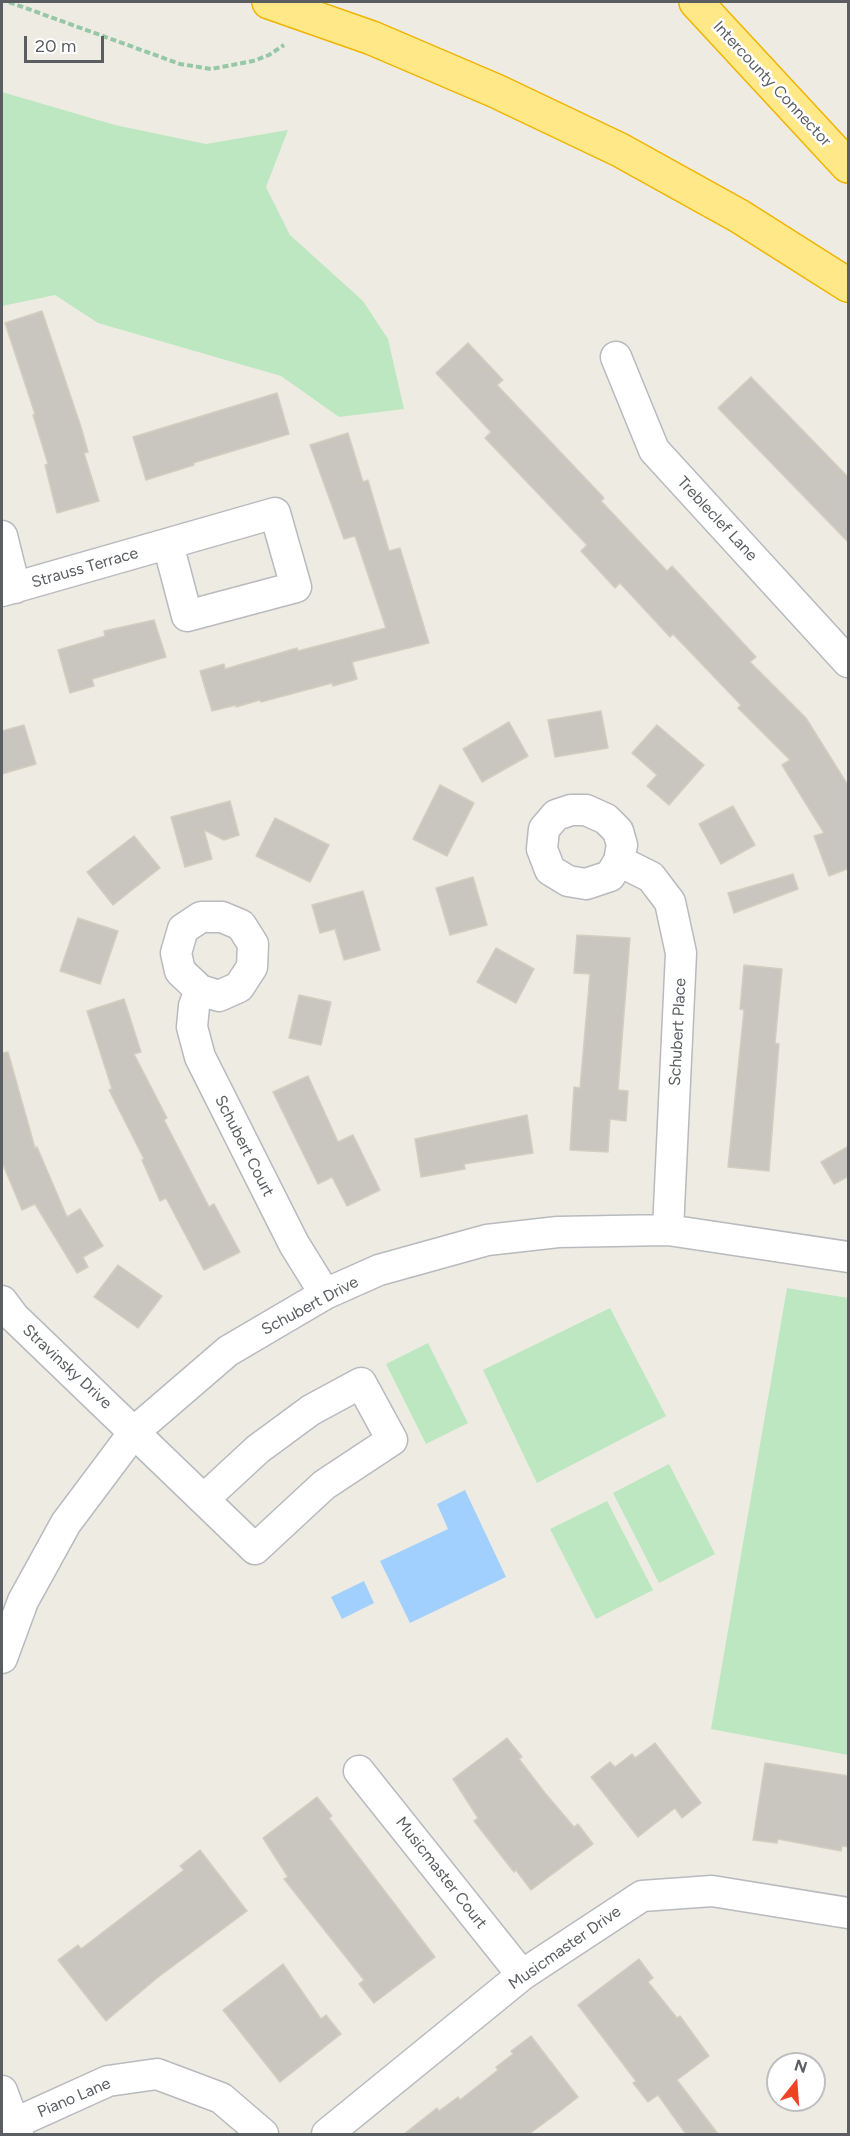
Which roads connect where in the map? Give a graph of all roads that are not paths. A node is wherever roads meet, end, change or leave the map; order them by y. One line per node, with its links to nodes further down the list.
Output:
1 (269, 2): 4 (highway)
2 (696, 2): 3 (highway, Intercounty Connector)
3 (849, 166)
4 (849, 285)
5 (616, 357): 9 (street, Trebleclef Lane)
6 (2, 536): 8 (street)
7 (168, 544): 8 (street, Strauss Terrace)
8 (8, 589)
9 (849, 662)
10 (619, 861): 12 (street, Schubert Place)
11 (200, 990): 14 (street, Schubert Court)
12 (668, 1230): 13 (street, Schubert Drive); 14 (street, Schubert Drive)
13 (849, 1257)
14 (325, 1294): 16 (street, Schubert Drive)
15 (2, 1301): 16 (street, Stravinsky Drive)
16 (135, 1431): 17 (street, Stravinsky Drive); 18 (street, Schubert Drive)
17 (205, 1498): 17 (street, Stravinsky Drive)
18 (2, 1658)
19 (360, 1771): 21 (street, Musicmaster Court)
20 (849, 1913): 21 (street, Musicmaster Drive)
21 (522, 1975): 25 (street, Musicmaster Drive)
22 (2, 2091): 23 (street)
23 (10, 2129): 24 (street, Piano Lane)
24 (263, 2134)
25 (327, 2134)

